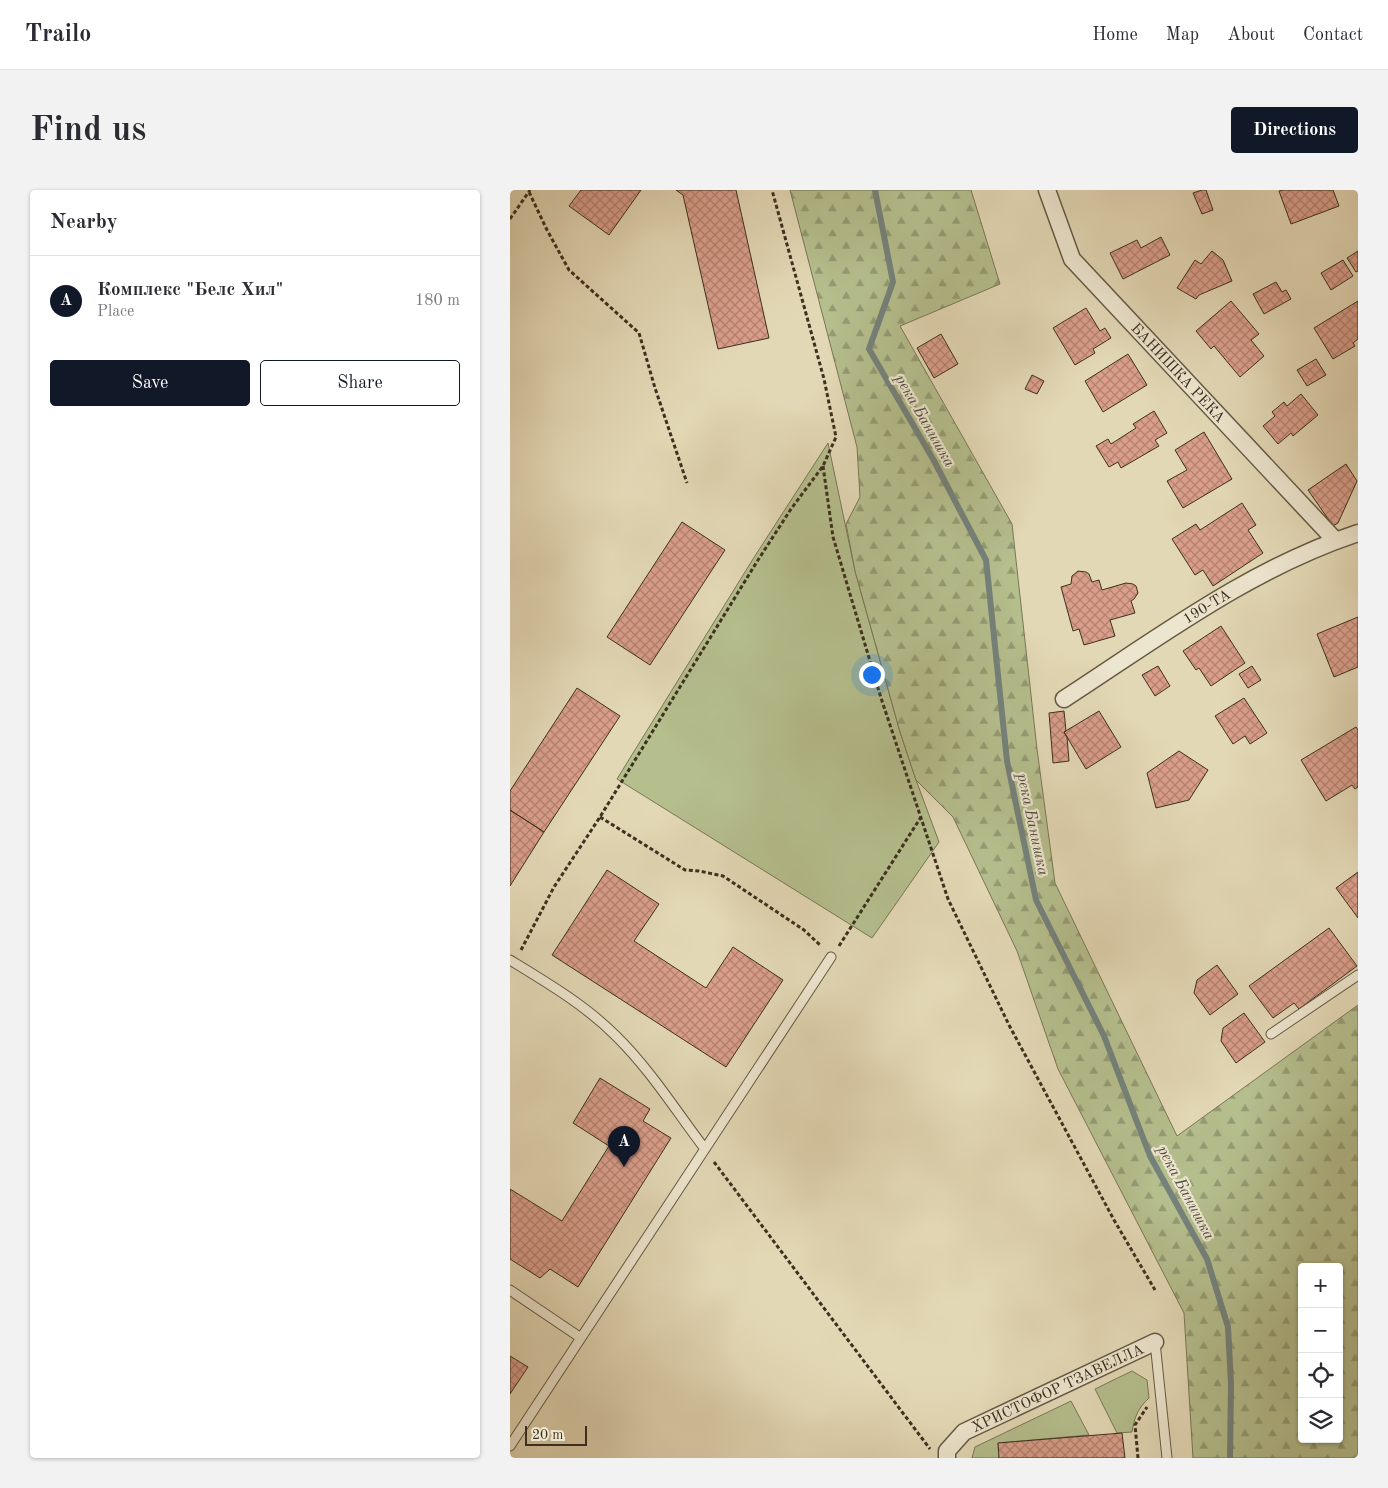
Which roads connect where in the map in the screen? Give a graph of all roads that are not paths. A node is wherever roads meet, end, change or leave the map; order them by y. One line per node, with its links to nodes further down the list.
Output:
1 (1047, 190): 3 (street, БАНИШКА РЕКА)
2 (1358, 533): 3 (street, 190-ТА)
3 (1335, 540): 4 (street, 190-ТА)
4 (1064, 699)
5 (831, 957): 9 (lane)
6 (510, 960): 9 (lane)
7 (1358, 975): 8 (lane)
8 (1271, 1034)
9 (705, 1150): 11 (lane)
10 (510, 1290): 11 (lane)
11 (581, 1338): 13 (lane)
12 (1154, 1342): 14 (street, ХРИСТОФОР ТЗАВЕЛЛА); 15 (lane)
13 (510, 1446)
14 (947, 1458)
15 (1167, 1458)

